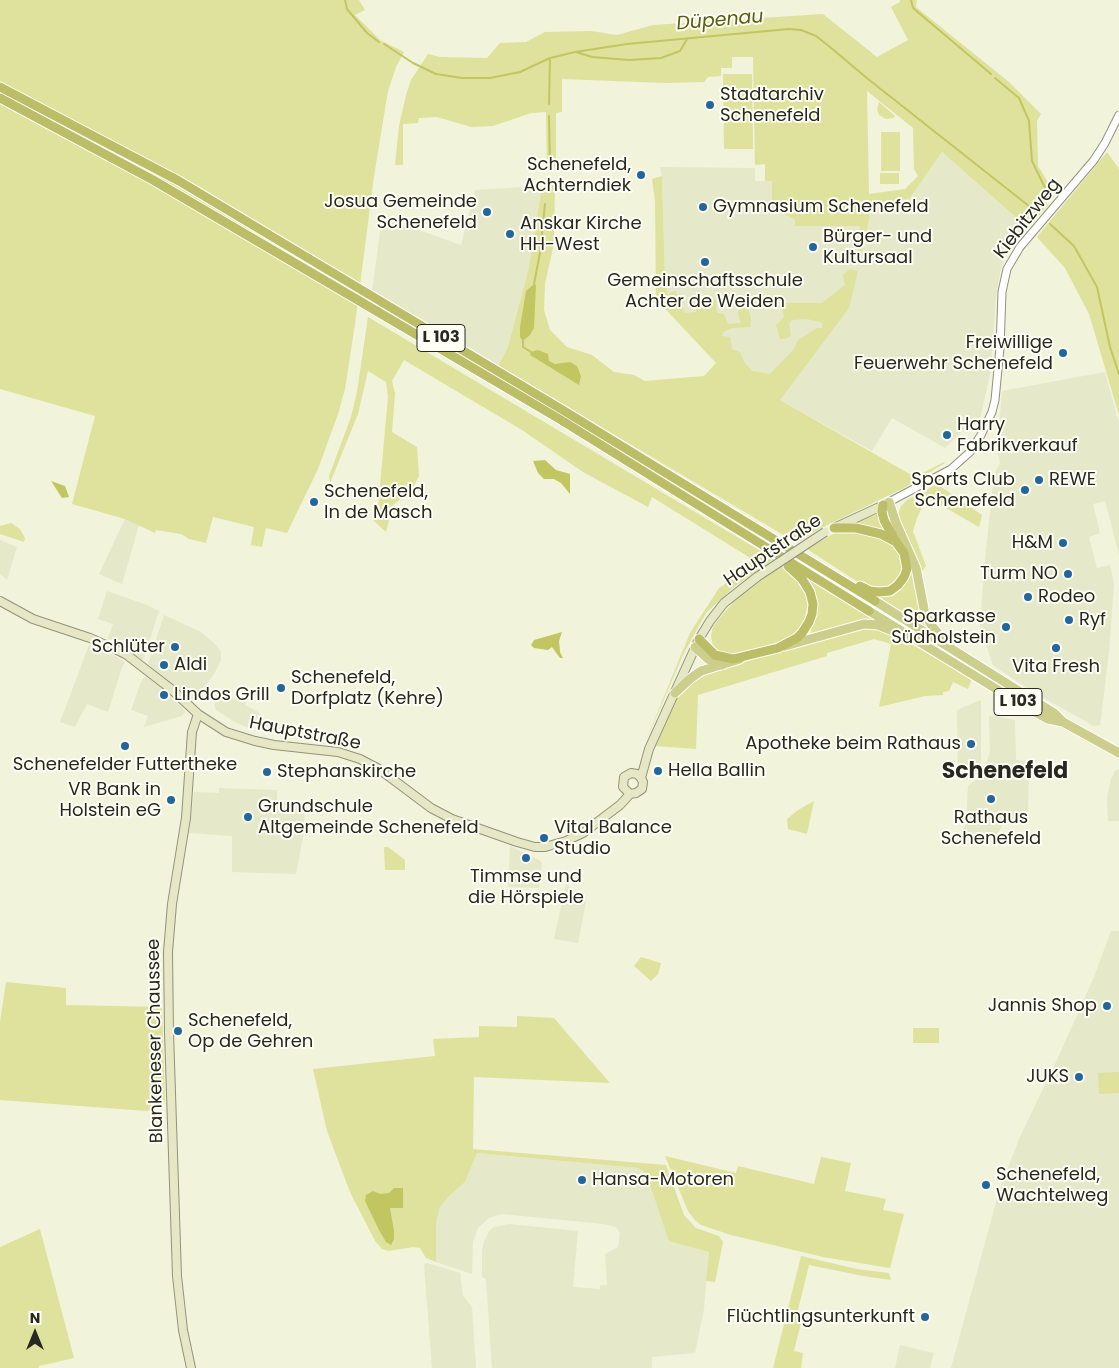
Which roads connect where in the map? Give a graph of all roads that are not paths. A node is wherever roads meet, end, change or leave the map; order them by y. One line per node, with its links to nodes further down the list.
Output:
1 (0, 87): 9 (highway, L 103)
2 (0, 98): 8 (highway, L 103)
3 (1119, 115): 4 (street, Kiebitzweg)
4 (934, 479): 5 (street, Hauptstraße)
5 (886, 504): 6 (main road, Hauptstraße); 7 (highway); 16 (main road)
6 (834, 528): 7 (highway); 14 (main road, Hauptstraße, bridge)
7 (896, 542): 9 (highway)
8 (767, 547): 12 (highway, L 103); 15 (highway)
9 (838, 578): 11 (highway, L 103)
10 (0, 601): 20 (main road, Hauptstraße)
11 (875, 601): 16 (main road, L 103)
12 (869, 611): 13 (main road, L 103)
13 (918, 642): 15 (main road); 21 (main road, L 103)
14 (697, 643): 17 (highway); 18 (main road); 19 (main road, Hauptstraße)
15 (778, 648): 17 (highway)
16 (952, 650): 21 (main road, L 103)
17 (744, 658): 18 (main road)
18 (723, 665): 19 (main road)
19 (675, 693): 23 (main road, Hauptstraße)
20 (198, 714): 24 (main road, Hauptstraße); 25 (main road, Blankeneser Chaussee)
21 (1063, 722): 22 (main road, L 103)
22 (1119, 753)
23 (637, 776): 24 (main road, Hauptstraße); 24 (main road, Hauptstraße)
24 (627, 792)
25 (191, 1368)

